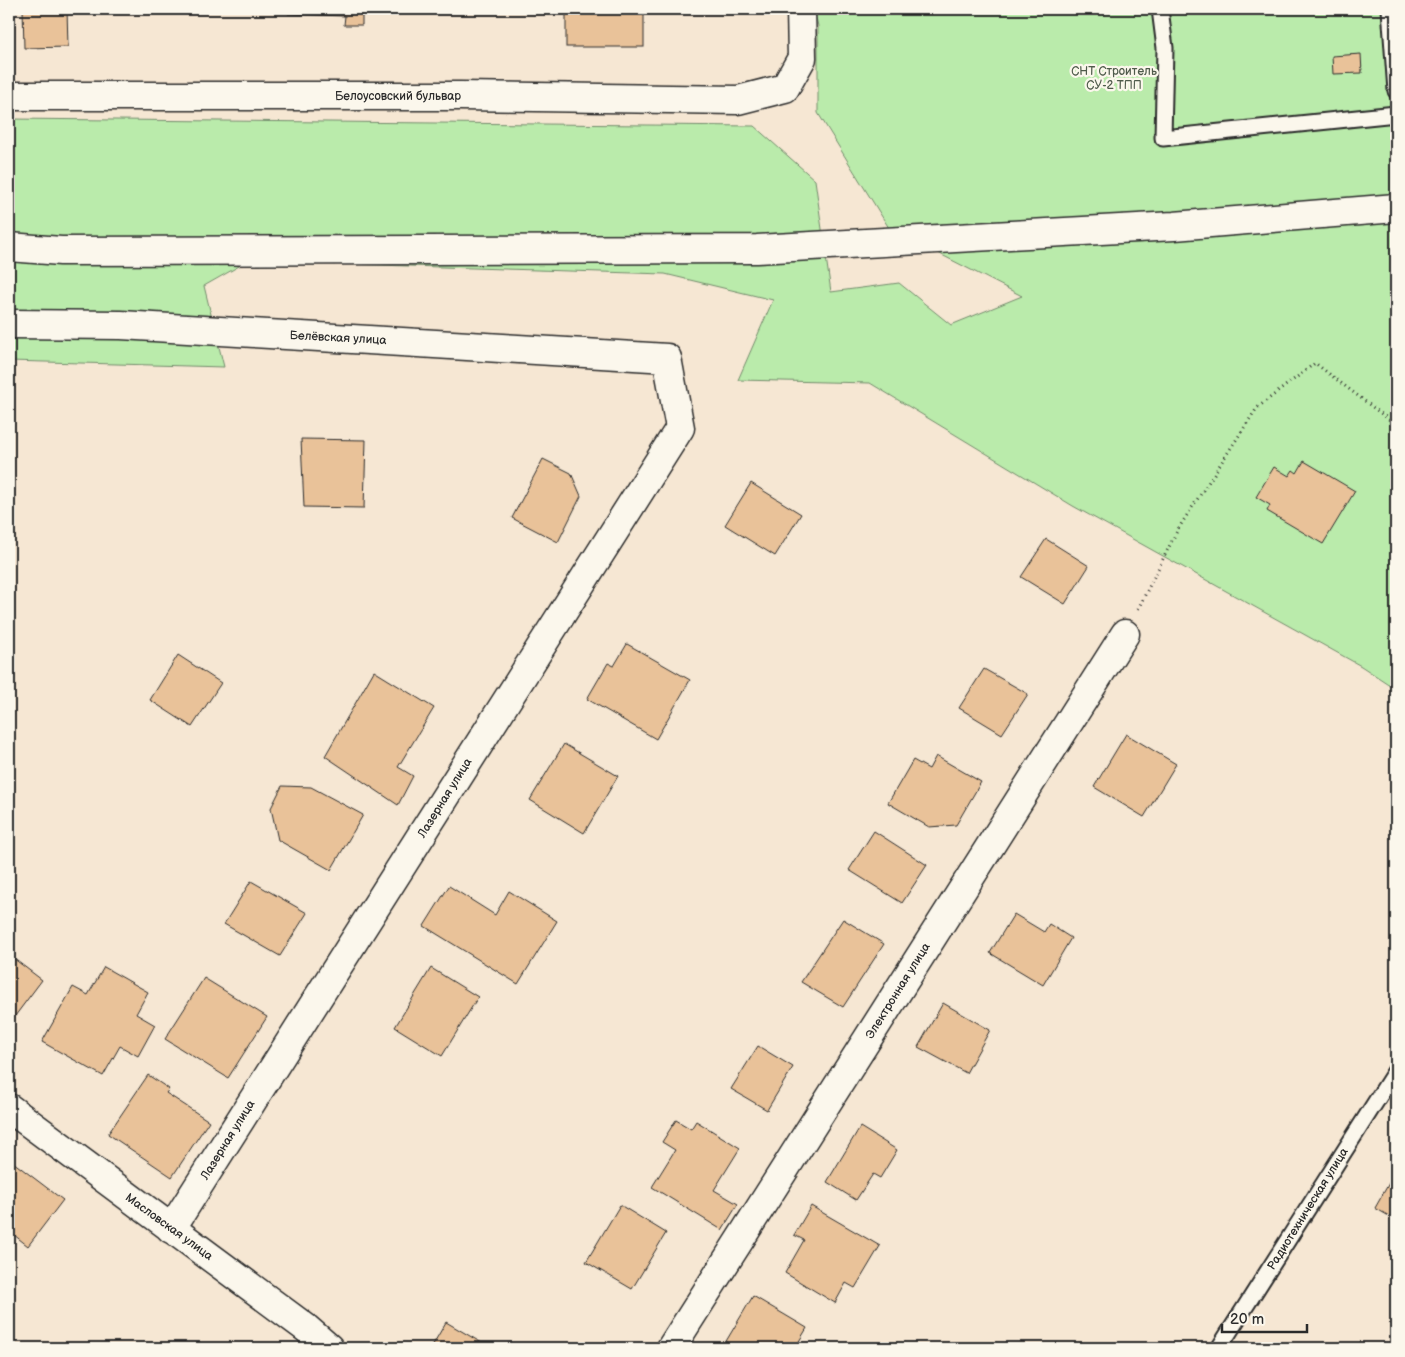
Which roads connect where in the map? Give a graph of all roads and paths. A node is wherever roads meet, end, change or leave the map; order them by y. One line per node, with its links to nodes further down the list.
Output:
1 (801, 9): 5 (street, Белоусовский бульвар)
2 (1160, 9): 6 (lane)
3 (1390, 9): 4 (lane)
4 (1396, 91)
5 (9, 96)
6 (1396, 114)
7 (1396, 208): 8 (street)
8 (9, 247)
9 (9, 324): 10 (street, Белёвская улица)
10 (666, 358): 15 (street, Лазерная улица)
11 (1396, 425): 12 (path)
12 (1125, 634): 17 (street, Электронная улица)
13 (1396, 1070): 18 (lane, Радиотехническая улица)
14 (9, 1108): 15 (street, Масловская улица)
15 (171, 1229): 16 (street, Масловская улица)
16 (329, 1348)
17 (671, 1348)
18 (1219, 1348)

